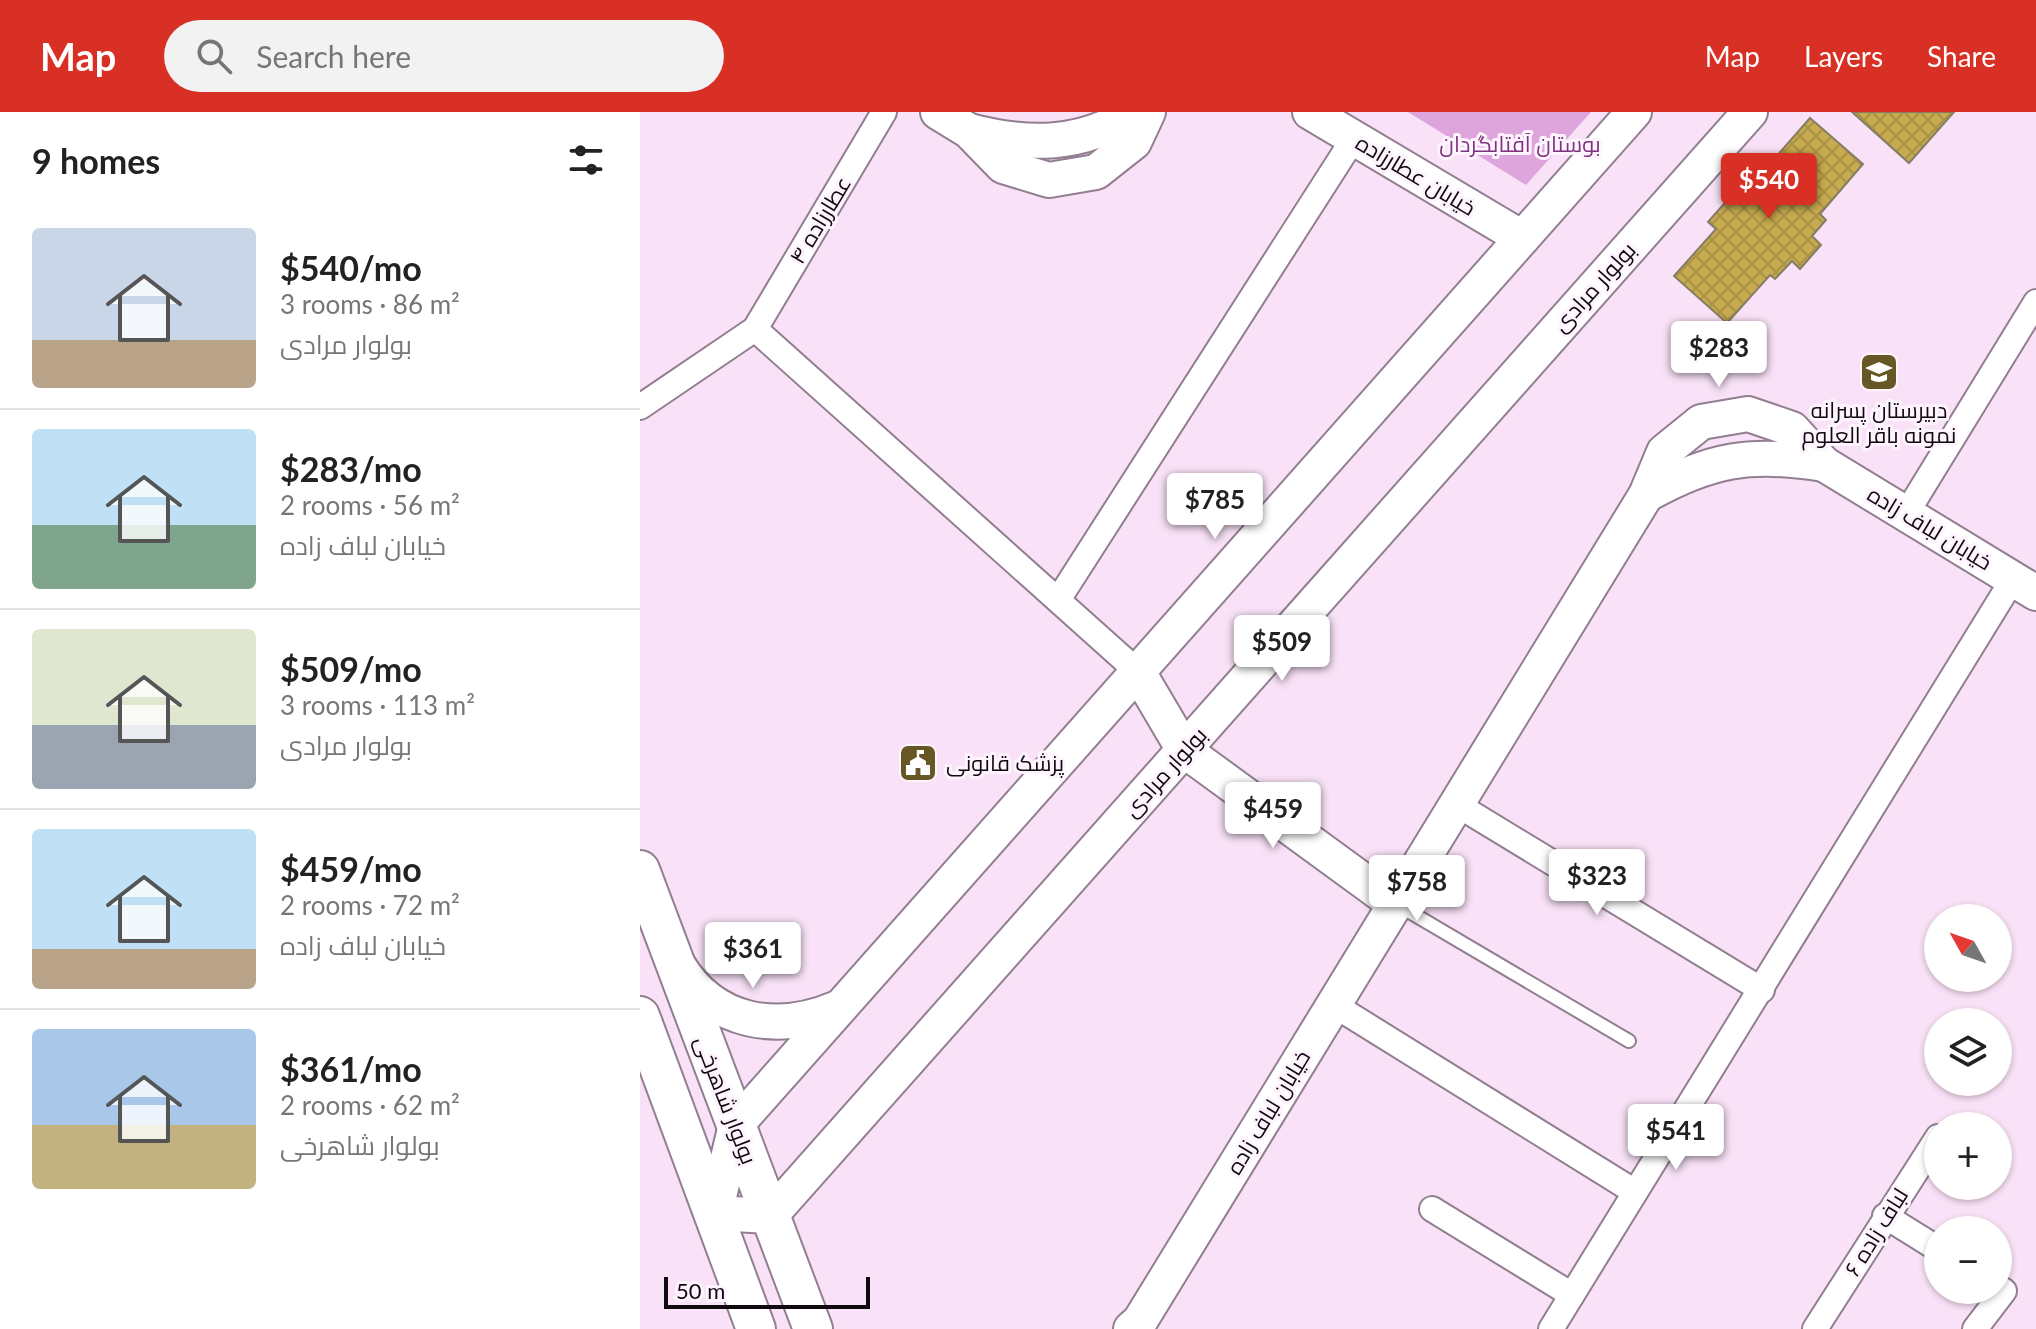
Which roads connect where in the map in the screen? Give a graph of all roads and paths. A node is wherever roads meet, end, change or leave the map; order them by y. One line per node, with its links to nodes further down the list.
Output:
1 (884, 112): 12 (street, عطارزاده ۴)
2 (938, 112): 8 (street)
3 (1134, 112): 8 (street)
4 (1148, 112): 8 (street)
5 (1310, 112): 9 (street, خیابان عطارزاده)
6 (1634, 112): 10 (street)
7 (1750, 112): 18 (street, بولوار مرادی)
8 (969, 131)
9 (1354, 138): 10 (street, خیابان عطارزاده); 16 (street)
10 (1522, 238): 17 (street)
11 (2036, 302): 14 (street)
12 (755, 329): 13 (street); 16 (street)
13 (640, 407)
14 (1906, 514): 15 (street, خیابان لباف زاده); 19 (street, خیابان لباف زاده)
15 (2024, 586): 23 (street)
16 (1058, 600): 17 (street)
17 (1138, 672): 18 (street); 25 (street)
18 (1184, 750): 21 (street); 33 (street, بولوار مرادی)
19 (1456, 804): 21 (street, خیابان لباف زاده); 23 (street)
20 (640, 870): 22 (main road, بولوار شاهرخی)
21 (1395, 904): 24 (street, خیابان لباف زاده); 27 (lane)
22 (672, 956): 25 (street); 28 (main road, بولوار شاهرخی)
23 (1762, 990): 30 (street)
24 (1334, 1005): 30 (street); 38 (street, خیابان لباف زاده)
25 (838, 1008): 28 (street)
26 (640, 1016): 32 (main road)
27 (1629, 1041)
28 (736, 1125): 32 (street); 33 (main road, بولوار شاهرخی)
29 (1924, 1158): 34 (street, لباف زاده ۶)
30 (1635, 1192): 36 (street)
31 (1432, 1209): 36 (street)
32 (715, 1213): 33 (street); 39 (main road)
33 (770, 1216): 40 (main road, بولوار شاهرخی)
34 (1885, 1216): 35 (street); 42 (street, لباف زاده ۶)
35 (1924, 1240)
36 (1572, 1295): 41 (street)
37 (1994, 1304): 43 (street)
38 (1136, 1326)
39 (756, 1329)
40 (813, 1329)
41 (1551, 1329)
42 (1815, 1329)
43 (1975, 1329)

